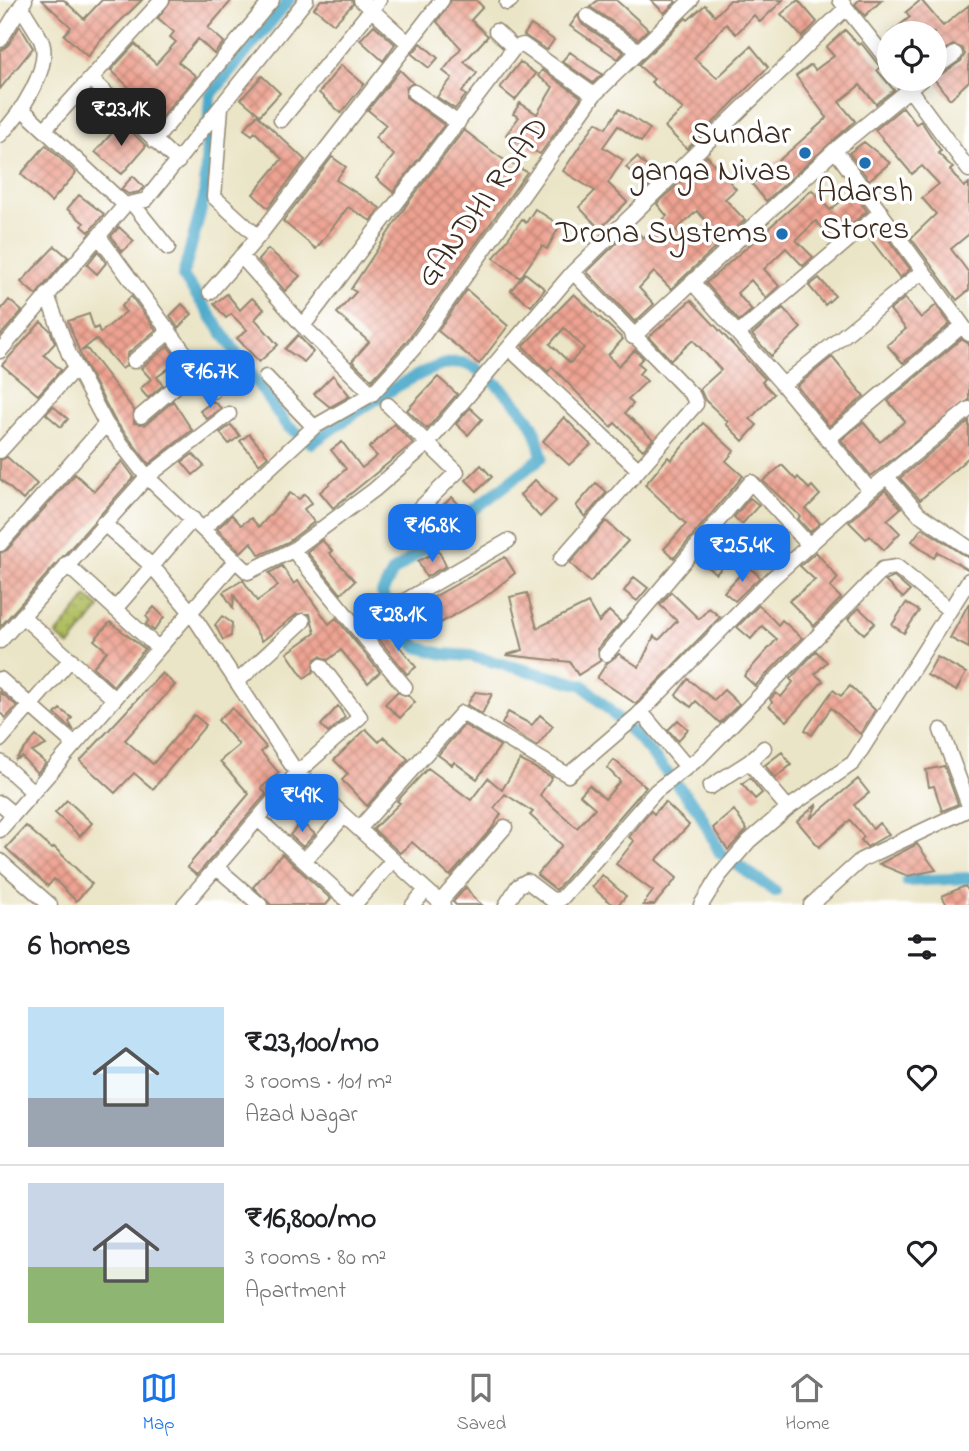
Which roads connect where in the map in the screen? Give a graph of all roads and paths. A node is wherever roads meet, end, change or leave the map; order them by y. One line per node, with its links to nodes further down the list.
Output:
1 (162, 0): 18 (street)
2 (272, 0): 29 (street)
3 (306, 0): 23 (street)
4 (442, 0): 12 (street)
5 (691, 0): 15 (street, GANDHI ROAD)
6 (23, 3): 11 (street); 24 (street)
7 (370, 3): 12 (street); 25 (street)
8 (843, 4): 13 (street); 40 (street)
9 (587, 16): 15 (street)
10 (496, 31): 14 (street)
11 (0, 40)
12 (407, 42): 36 (street)
13 (877, 47)
14 (514, 48): 22 (street); 26 (street)
15 (639, 51): 22 (street, GANDHI ROAD)
16 (955, 54): 17 (street)
17 (947, 60)
18 (91, 79): 27 (street); 29 (street)
19 (898, 91): 30 (street)
20 (911, 91): 32 (street)
21 (414, 92): 26 (street)
22 (594, 95): 57 (street, GANDHI ROAD)
23 (221, 107): 31 (street); 36 (street)
24 (22, 108): 27 (street); 28 (street)
25 (281, 120)
26 (458, 123): 44 (street)
27 (45, 129): 33 (street)
28 (0, 135)
29 (154, 141): 31 (street)
30 (835, 150): 34 (street); 41 (street)
31 (178, 162): 33 (street)
32 (969, 170)
33 (129, 204): 35 (street); 37 (street)
34 (881, 212): 39 (street); 47 (street)
35 (100, 237): 43 (street); 46 (street)
36 (258, 237): 38 (street)
37 (168, 247)
38 (241, 256): 42 (street); 44 (street)
39 (923, 271): 45 (street); 55 (street)
40 (572, 272): 48 (street); 49 (street)
41 (693, 284): 47 (street); 48 (street)
42 (210, 292)
43 (47, 295): 50 (street); 52 (street)
44 (303, 326): 57 (street)
45 (966, 330): 64 (street)
46 (169, 332): 51 (street); 53 (street)
47 (738, 334): 55 (street)
48 (633, 337): 67 (street)
49 (510, 349): 65 (street); 67 (street)
50 (0, 351)
51 (134, 361)
52 (76, 367): 62 (street); 66 (street)
53 (196, 369): 56 (street); 61 (street)
54 (265, 377): 63 (street)
55 (783, 385): 64 (street)
56 (213, 391)
57 (372, 394): 63 (street, GANDHI ROAD)
58 (388, 405): 65 (street)
59 (969, 409): 69 (street)
60 (229, 414): 68 (street)
61 (141, 416)
62 (106, 424): 68 (street); 75 (street)
63 (314, 427): 73 (street, GANDHI ROAD)
64 (827, 440): 70 (street)
65 (427, 444): 71 (street); 78 (street)
66 (0, 451)
67 (638, 469): 79 (street)
68 (147, 477): 72 (street); 73 (street)
69 (888, 478): 70 (street); 77 (street)
70 (870, 490): 76 (street)
71 (411, 517)
72 (103, 523): 81 (street); 82 (street)
73 (198, 524): 80 (street); 82 (street, GANDHI ROAD)
74 (508, 541): 89 (street)
75 (0, 544)
76 (809, 545): 92 (street); 100 (street)
77 (969, 548)
78 (293, 550): 80 (street); 89 (street)
79 (561, 559)
80 (235, 561): 86 (street)
81 (66, 564): 84 (street); 87 (street)
82 (152, 566): 84 (street, GANDHI ROAD); 86 (street)
83 (969, 580): 85 (street)
84 (115, 609): 91 (street)
85 (949, 610): 107 (street); 112 (street)
86 (190, 611): 91 (street); 96 (street)
87 (22, 615): 90 (street); 93 (street)
88 (303, 621): 96 (street)
89 (358, 628): 97 (street)
90 (0, 641)
91 (158, 648): 98 (street)
92 (606, 654)
93 (71, 659): 98 (street); 99 (street)
94 (321, 666): 108 (street)
95 (0, 679): 99 (street)
96 (237, 682): 108 (street)
97 (405, 687)
98 (114, 699): 103 (street)
99 (30, 706): 102 (street); 103 (street)
100 (639, 714): 107 (street); 118 (street)
101 (941, 730): 113 (street)
102 (0, 740)
103 (74, 744): 110 (street)
104 (764, 748): 106 (street)
105 (0, 762): 110 (street)
106 (749, 762): 109 (street); 112 (street)
107 (684, 770): 131 (street)
108 (296, 773): 115 (street); 116 (street)
109 (710, 787)
110 (33, 792): 114 (street)
111 (0, 803): 114 (street)
112 (788, 808): 132 (street)
113 (969, 808): 133 (street)
114 (13, 814): 119 (street)
115 (344, 816): 118 (street); 122 (street)
116 (258, 819): 122 (street); 123 (street)
117 (505, 827): 125 (street)
118 (359, 829): 120 (street)
119 (0, 830)
120 (393, 860): 124 (street); 129 (street)
121 (0, 861): 126 (street)
122 (304, 861): 129 (street)
123 (216, 867): 127 (street); 128 (street)
124 (426, 890): 125 (street); 130 (street)
125 (441, 904)
126 (50, 905)
127 (184, 905)
128 (260, 905)
129 (353, 905)
130 (413, 905)
131 (506, 905)
132 (701, 905)
133 (811, 905)

